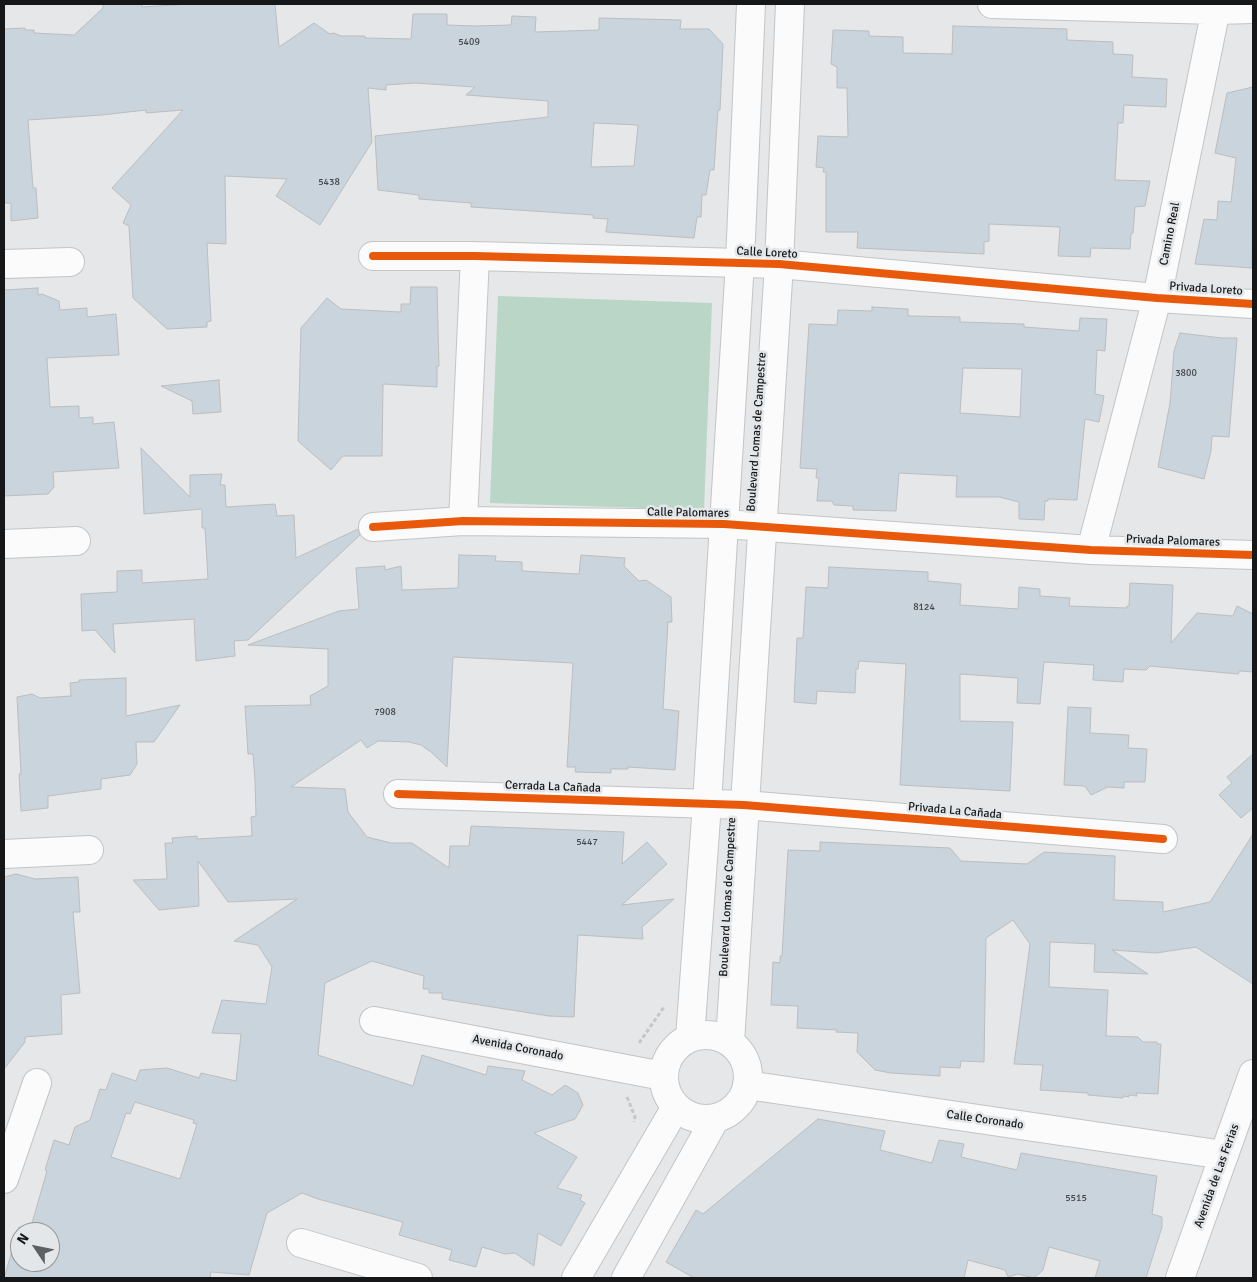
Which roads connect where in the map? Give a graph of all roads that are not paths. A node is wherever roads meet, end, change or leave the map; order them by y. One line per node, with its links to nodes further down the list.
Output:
1 (752, 4): 9 (street, Boulevard Lomas de Campestre)
2 (790, 4): 11 (street, Boulevard Lomas de Campestre)
3 (992, 4): 4 (street)
4 (1216, 7): 5 (street); 12 (street, Camino Real)
5 (1253, 9)
6 (373, 256): 7 (street, Calle Loreto)
7 (475, 256): 9 (street, Calle Loreto); 14 (street)
8 (70, 262): 10 (street)
9 (740, 262): 11 (street, Calle Loreto); 15 (street, Boulevard Lomas de Campestre)
10 (4, 264)
11 (779, 264): 12 (street, Calle Loreto); 16 (street, Boulevard Lomas de Campestre)
12 (1157, 298): 13 (street, Privada Loreto); 20 (street, Camino Real)
13 (1253, 304)
14 (463, 522): 15 (street, Calle Palomares); 17 (street, Calle Palomares)
15 (724, 524): 16 (street, Calle Palomares); 23 (street, Boulevard Lomas de Campestre)
16 (762, 526): 20 (street, Calle Palomares); 24 (street, Boulevard Lomas de Campestre)
17 (373, 527)
18 (76, 541): 19 (street)
19 (4, 544)
20 (1091, 550): 21 (street, Privada Palomares)
21 (1253, 555)
22 (398, 794): 23 (street, Cerrada La Cañada)
23 (707, 804): 24 (street, Cerrada La Cañada); 29 (street, Boulevard Lomas de Campestre)
24 (744, 805): 25 (street, Privada La Cañada); 30 (street, Boulevard Lomas de Campestre)
25 (1163, 839)
26 (89, 850): 27 (street)
27 (4, 854)
28 (374, 1021): 32 (street, Avenida Coronado)
29 (690, 1038): 30 (street); 32 (street)
30 (730, 1042): 34 (street)
31 (1253, 1074): 37 (street, Avenida de Las Ferias)
32 (663, 1076): 35 (street)
33 (37, 1083): 38 (street)
34 (747, 1085): 36 (street); 37 (street, Calle Coronado)
35 (676, 1108): 36 (street); 42 (street)
36 (715, 1118): 43 (street)
37 (1224, 1154): 40 (street, Avenida de Las Ferias)
38 (6, 1168)
39 (301, 1243): 41 (street)
40 (1188, 1274)
41 (418, 1278)
42 (576, 1278)
43 (626, 1278)

